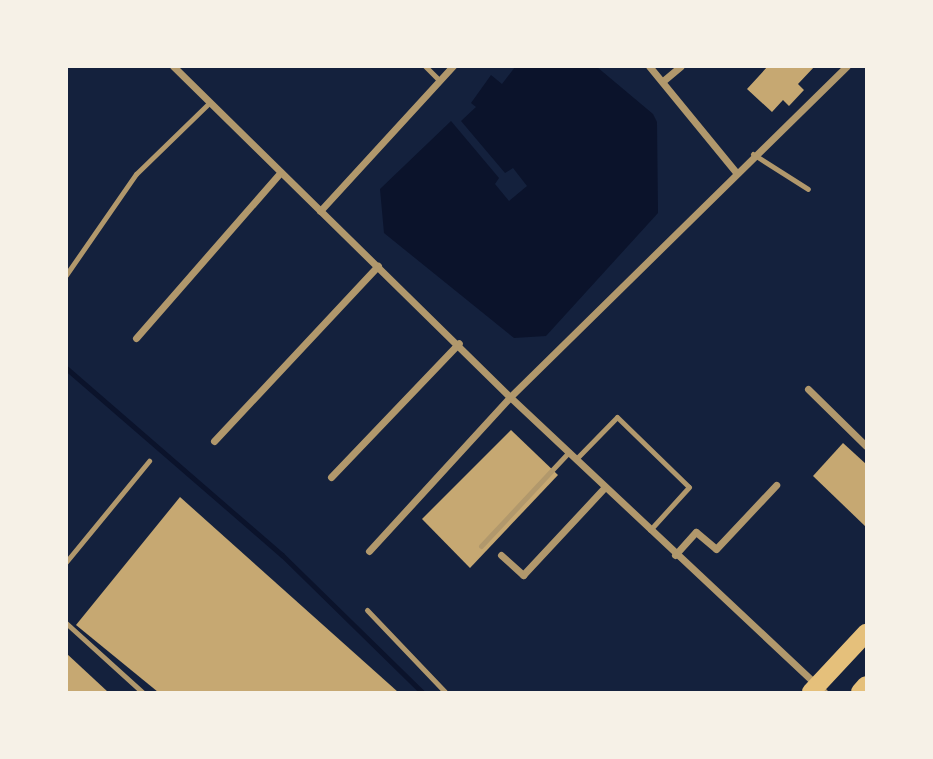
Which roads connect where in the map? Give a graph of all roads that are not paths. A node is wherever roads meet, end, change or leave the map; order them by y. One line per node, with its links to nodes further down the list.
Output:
1 (173, 66): 9 (street)
2 (425, 66): 7 (lane)
3 (453, 66): 7 (street)
4 (649, 66): 8 (street)
5 (681, 66): 8 (street)
6 (846, 66): 10 (street)
7 (439, 80): 14 (street)
8 (663, 81): 11 (street)
9 (210, 102): 12 (street); 16 (lane)
10 (754, 154): 11 (street); 13 (lane)
11 (735, 171): 20 (street)
12 (281, 172): 14 (street); 17 (street)
13 (808, 189)
14 (320, 211): 15 (street)
15 (378, 266): 18 (street); 21 (street)
16 (66, 275)
17 (136, 338)
18 (459, 343): 20 (street); 26 (street)
19 (808, 389): 22 (street)
20 (510, 397): 23 (street); 31 (street)
21 (214, 441)
22 (866, 446)
23 (569, 452): 24 (street); 30 (lane)
24 (577, 458): 28 (street); 29 (lane)
25 (149, 461): 34 (lane)
26 (331, 477)
27 (776, 485): 33 (street)
28 (605, 487): 29 (street); 32 (street)
29 (650, 530): 33 (street)
30 (481, 546)
31 (369, 551)
32 (501, 555)
33 (675, 555): 39 (street)
34 (66, 562)
35 (367, 610): 41 (lane)
36 (66, 623): 40 (lane)
37 (866, 633): 39 (main road)
38 (866, 685): 42 (main road)
39 (817, 691)
40 (142, 692)
41 (445, 692)
42 (860, 692)

